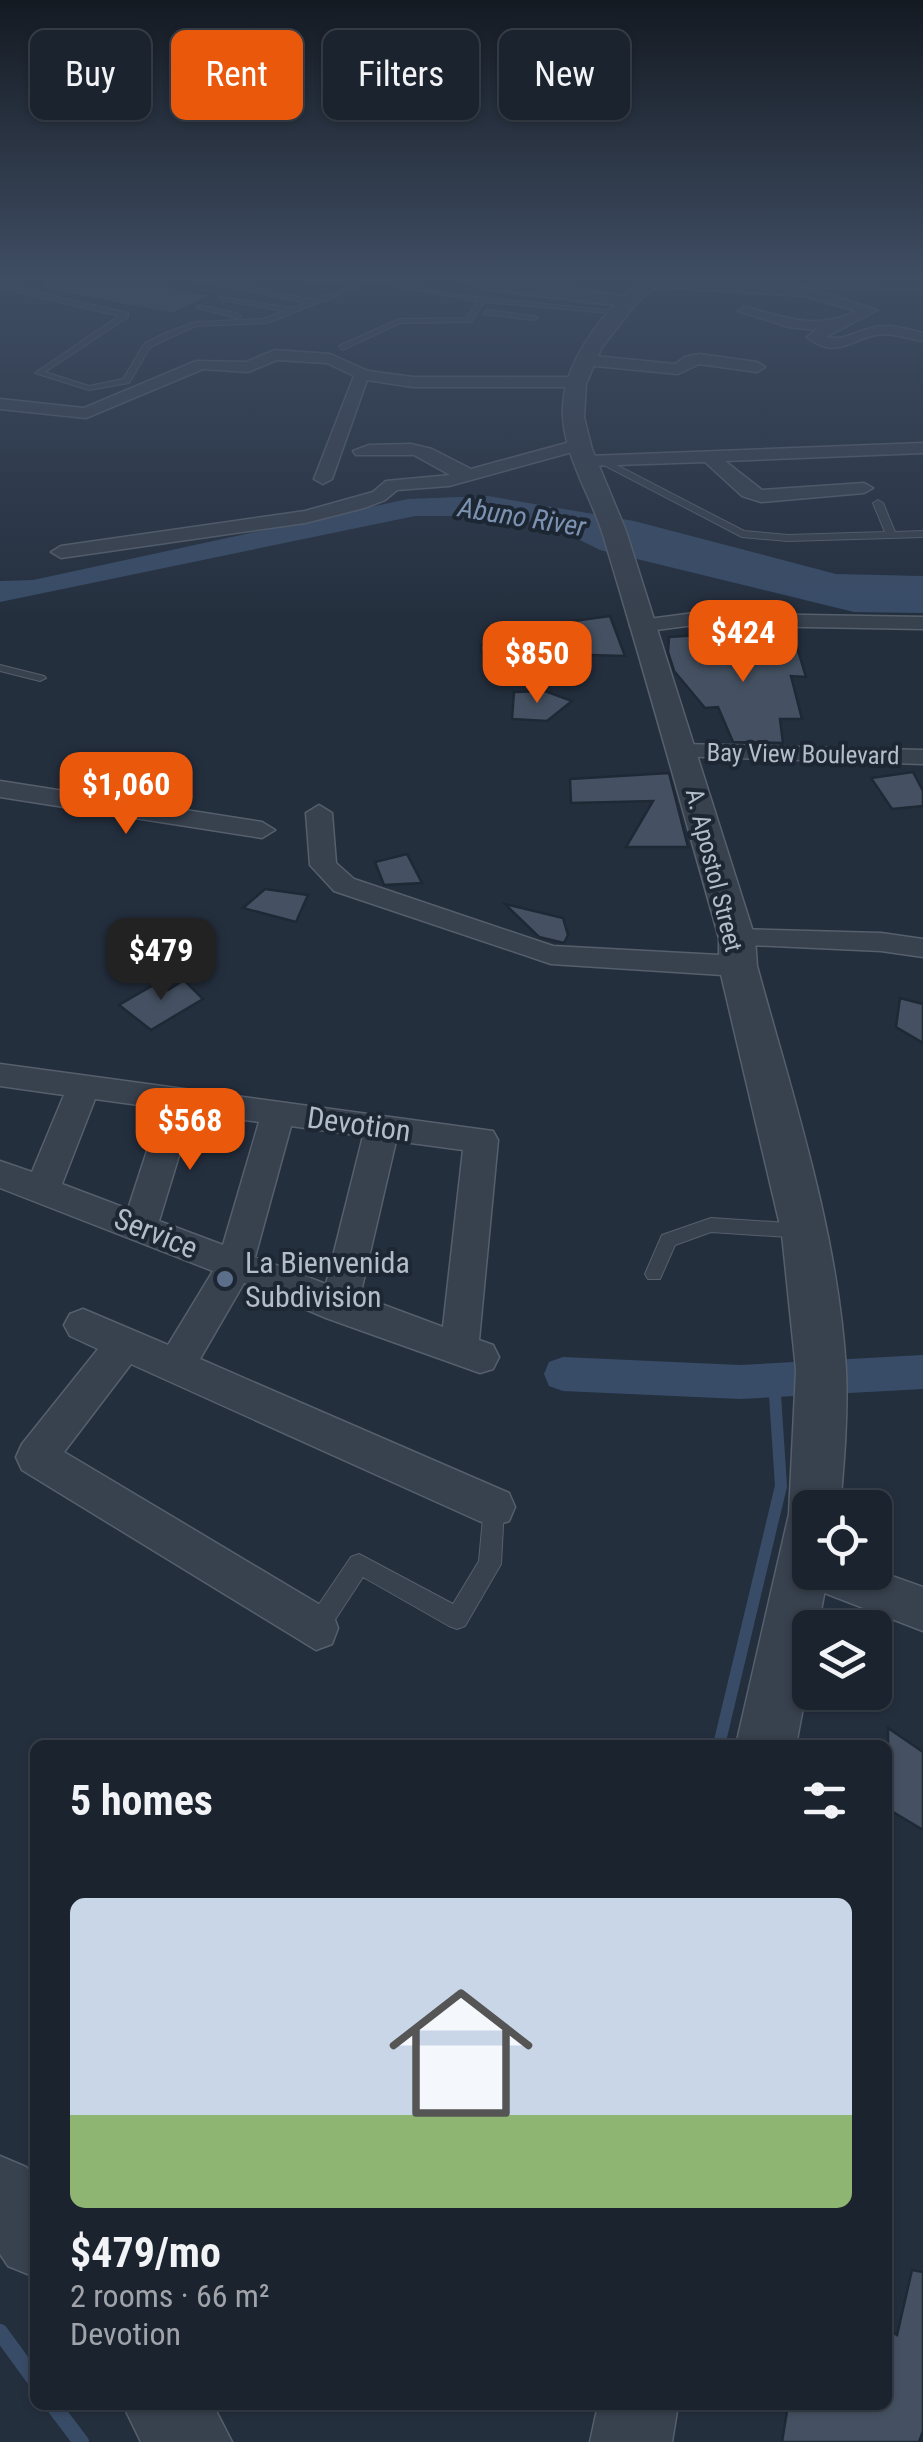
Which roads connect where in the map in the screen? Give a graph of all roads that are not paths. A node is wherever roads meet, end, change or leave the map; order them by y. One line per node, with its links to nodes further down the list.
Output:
1 (140, 390): 4 (street)
2 (353, 390): 10 (street)
3 (576, 390): 7 (street, A. Apostol Street)
4 (0, 404)
5 (923, 448): 8 (street)
6 (362, 450): 9 (street)
7 (591, 455): 8 (street); 9 (street); 14 (lane); 17 (street, A. Apostol Street)
8 (711, 458): 11 (street)
9 (468, 474): 15 (street)
10 (323, 478)
11 (864, 488)
12 (878, 503): 14 (lane)
13 (923, 534): 14 (lane)
14 (892, 535)
15 (61, 552)
16 (923, 623): 17 (street)
17 (641, 626): 20 (street, A. Apostol Street)
18 (0, 668): 19 (lane)
19 (40, 678)
20 (683, 751): 21 (street, Bay View Boulevard); 26 (street, A. Apostol Street)
21 (923, 758)
22 (0, 789): 24 (street)
23 (320, 813): 26 (street)
24 (262, 830)
25 (923, 948): 26 (street)
26 (737, 952): 35 (street, A. Apostol Street)
27 (0, 1075): 28 (street, Devotion)
28 (82, 1088): 29 (street, Devotion); 33 (street)
29 (179, 1101): 30 (street, Devotion); 34 (street)
30 (278, 1112): 31 (street, Devotion); 36 (street)
31 (382, 1128): 38 (street); 41 (street, Devotion)
32 (0, 1174): 33 (street, Service)
33 (42, 1190): 34 (street, Service)
34 (140, 1226): 36 (street, Service)
35 (805, 1231): 37 (lane); 43 (street, A. Apostol Street)
36 (235, 1266): 38 (street, Service); 42 (street)
37 (654, 1274)
38 (339, 1307): 41 (street, Service)
39 (84, 1325): 40 (street)
40 (126, 1344): 42 (street); 48 (street)
41 (469, 1353)
42 (176, 1366): 44 (street)
43 (815, 1490)
44 (494, 1507): 48 (lane)
45 (892, 1588): 47 (street)
46 (801, 1590): 49 (street, A. Apostol Street)
47 (923, 1609)
48 (316, 1628)
49 (767, 1740)
50 (0, 2194): 51 (street)
51 (30, 2233)
52 (167, 2410): 54 (street)
53 (637, 2410): 55 (street)
54 (192, 2442)
55 (632, 2442)

